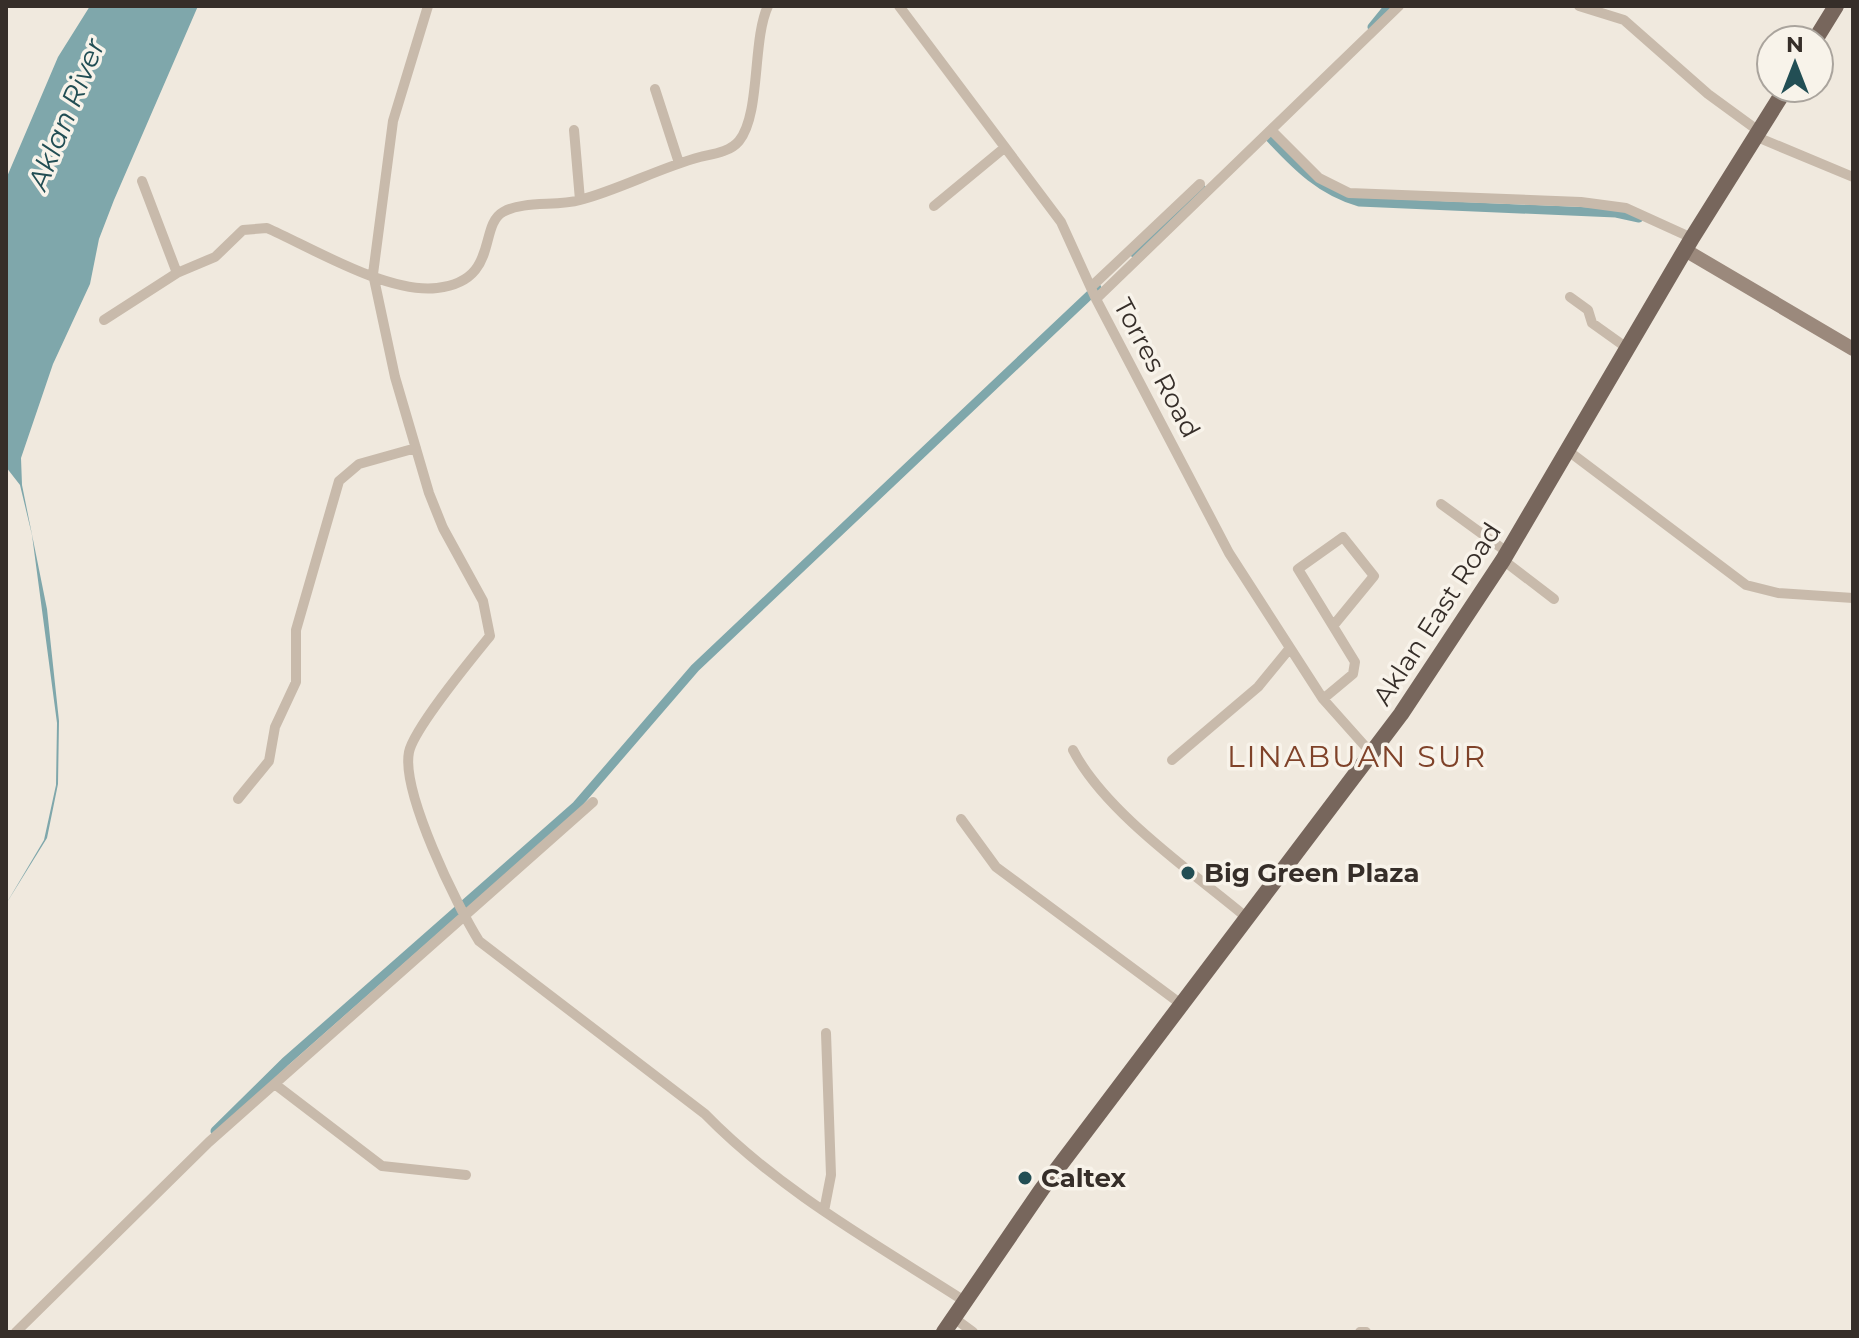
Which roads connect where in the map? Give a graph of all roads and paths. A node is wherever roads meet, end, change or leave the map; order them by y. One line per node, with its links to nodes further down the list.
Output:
1 (428, 6): 22 (street)
2 (768, 6): 14 (street)
3 (899, 6): 13 (street, Torres Road)
4 (1399, 6): 11 (street)
5 (1579, 6): 12 (street)
6 (1836, 6): 7 (main road)
7 (1825, 24)
8 (655, 89): 14 (street)
9 (1776, 104): 12 (main road, Aklan East Road)
10 (574, 130): 18 (street)
11 (1271, 130): 20 (street); 23 (street)
12 (1758, 134): 15 (street); 20 (main road, Aklan East Road)
13 (1003, 149): 19 (street); 23 (street, Torres Road)
14 (679, 163): 18 (street)
15 (1853, 177)
16 (142, 181): 21 (street)
17 (1200, 184): 23 (street)
18 (580, 200): 22 (street)
19 (934, 206)
20 (1688, 244): 26 (main road, Aklan East Road); 27 (street)
21 (177, 273): 22 (street); 25 (street)
22 (373, 274): 28 (street)
23 (1093, 292): 35 (street, Torres Road)
24 (1570, 297): 26 (street)
25 (104, 320)
26 (1627, 348): 29 (main road, Aklan East Road)
27 (1853, 349)
28 (416, 448): 40 (street); 43 (street)
29 (1567, 450): 31 (main road, Aklan East Road); 32 (street)
30 (1441, 504): 31 (street)
31 (1505, 556): 33 (street); 38 (main road, Aklan East Road)
32 (1853, 598)
33 (1554, 599)
34 (1333, 626): 34 (street); 36 (street)
35 (1290, 648): 36 (street, Torres Road); 39 (street)
36 (1323, 699): 38 (street, Torres Road)
37 (1073, 750): 44 (street)
38 (1372, 754): 44 (main road, Aklan East Road)
39 (1172, 760)
40 (238, 799)
41 (593, 802): 43 (street)
42 (961, 819): 45 (street)
43 (461, 913): 47 (street); 49 (street)
44 (1246, 917): 45 (main road, Aklan East Road)
45 (1181, 1004): 50 (main road, Aklan East Road)
46 (826, 1033): 49 (street)
47 (276, 1085): 48 (street); 52 (street)
48 (466, 1175)
49 (824, 1211): 50 (street)
50 (966, 1302): 51 (main road, Aklan East Road)
51 (949, 1325): 53 (street)
52 (16, 1332)
53 (973, 1332)

